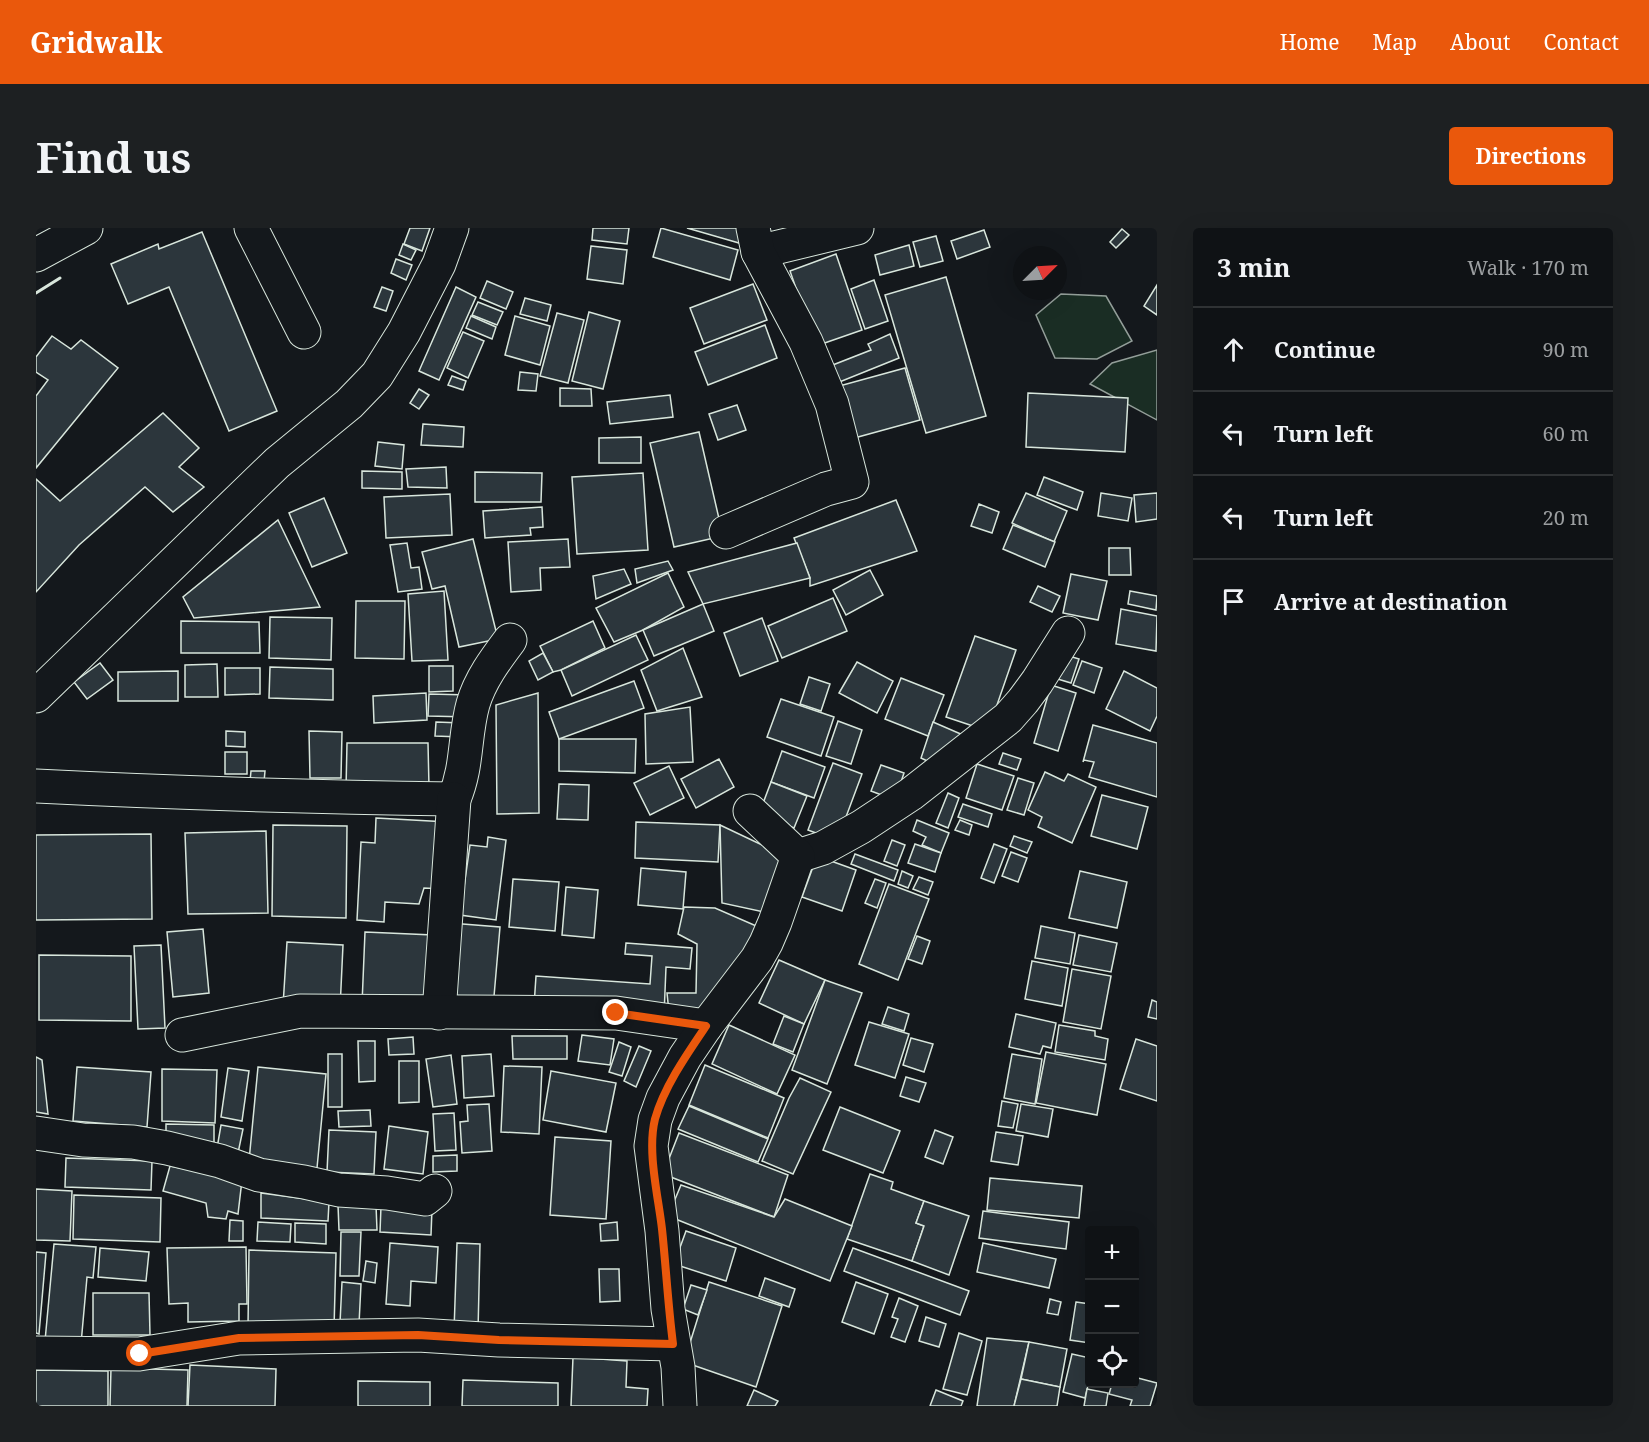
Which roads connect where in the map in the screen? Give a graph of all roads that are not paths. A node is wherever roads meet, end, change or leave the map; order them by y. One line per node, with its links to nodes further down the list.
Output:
1 (86, 228): 6 (street)
2 (251, 228): 7 (street)
3 (452, 228): 11 (street)
4 (857, 228): 5 (street)
5 (756, 240): 8 (street)
6 (36, 255)
7 (304, 332)
8 (726, 531)
9 (1068, 633): 15 (street)
10 (510, 640): 13 (street)
11 (36, 696)
12 (36, 786): 13 (street)
13 (454, 798): 16 (street)
14 (750, 811): 15 (street)
15 (798, 856): 17 (street)
16 (439, 1013): 17 (street); 18 (street)
17 (706, 1026): 21 (street)
18 (182, 1035)
19 (36, 1133): 20 (street)
20 (435, 1191)
21 (673, 1344): 22 (street); 23 (street)
22 (36, 1353)
23 (680, 1406)

